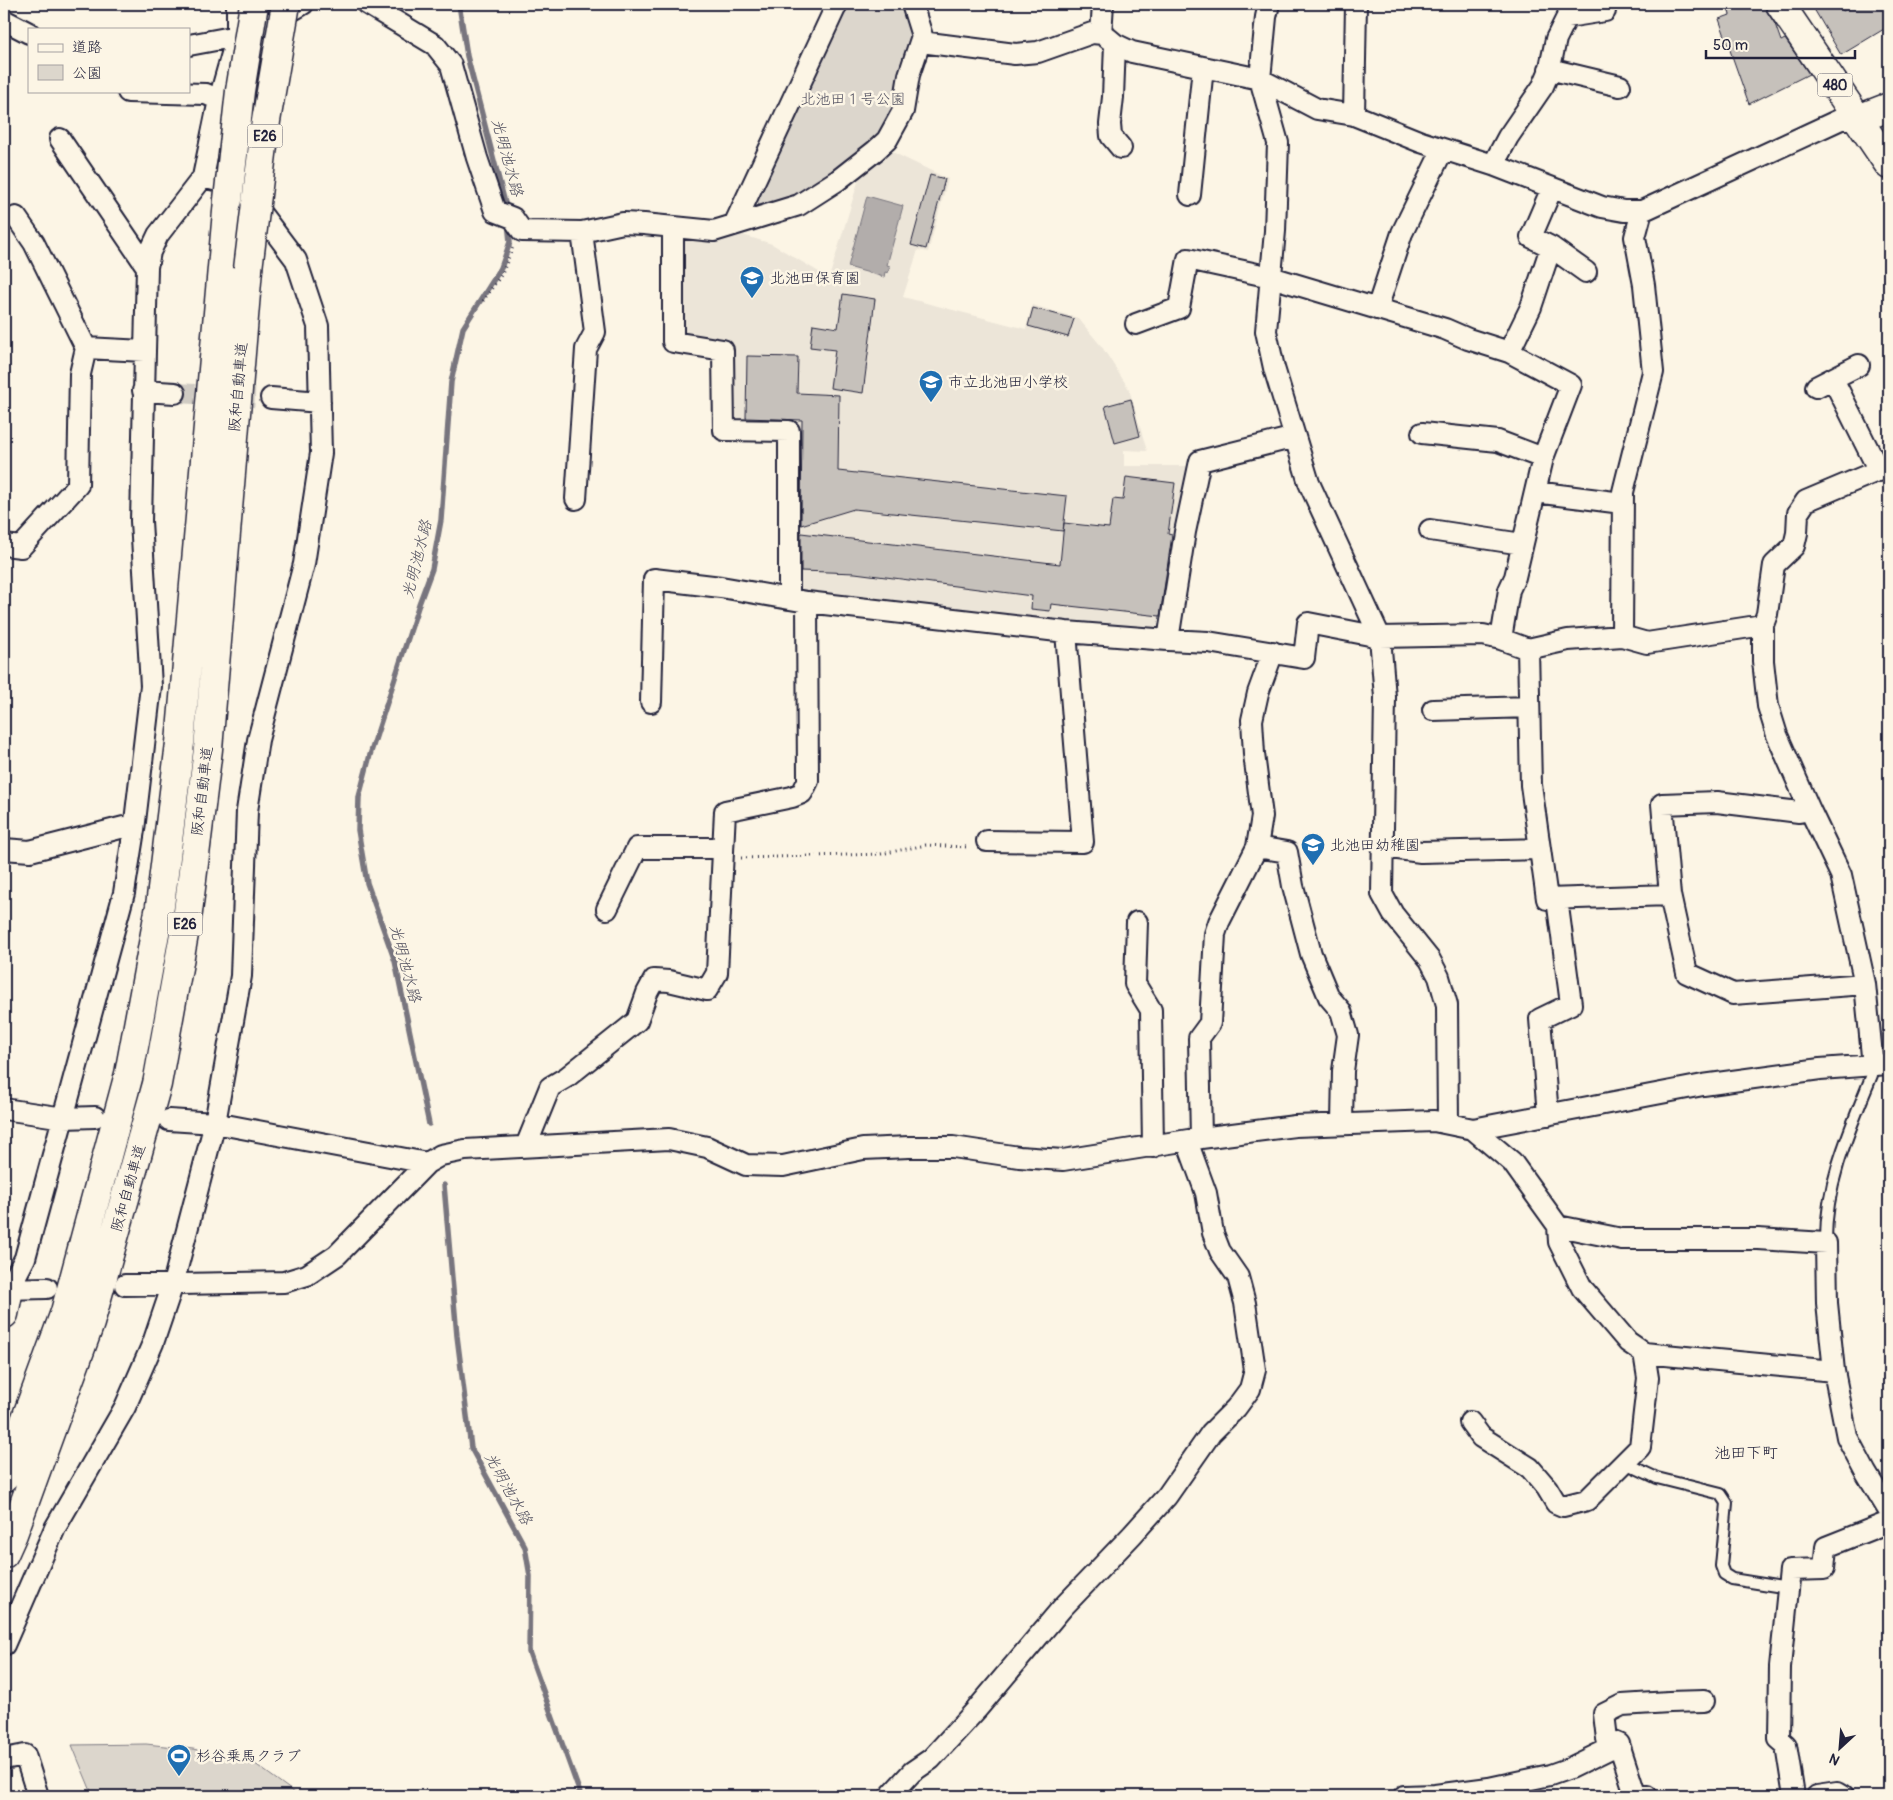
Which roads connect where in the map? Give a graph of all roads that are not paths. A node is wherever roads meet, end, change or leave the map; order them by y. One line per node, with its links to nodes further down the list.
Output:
1 (237, 4): 15 (street)
2 (254, 4): 114 (main road, 阪和自動車道 / E26, bridge)
3 (286, 4): 117 (main road, 阪和自動車道 / E26, bridge)
4 (303, 4): 15 (street)
5 (367, 4): 40 (street)
6 (838, 4): 38 (street)
7 (912, 4): 17 (street)
8 (1103, 4): 16 (street)
9 (1269, 4): 21 (street)
10 (1356, 4): 26 (street)
11 (1780, 4): 27 (main road, 480)
12 (1605, 11): 20 (street)
13 (4, 20): 14 (street)
14 (28, 32)
15 (237, 36): 18 (street); 24 (street)
16 (1108, 39): 17 (street); 19 (street); 29 (street)
17 (921, 42): 38 (street)
18 (190, 45)
19 (1203, 68): 21 (street); 35 (street)
20 (1550, 69): 22 (street); 31 (street)
21 (1260, 80): 26 (street); 44 (street)
22 (1620, 86)
23 (140, 92): 24 (street)
24 (219, 100): 33 (street)
25 (1889, 107): 27 (main road)
26 (1354, 115): 30 (street)
27 (1858, 119): 32 (main road, 480); 36 (street)
28 (60, 139): 42 (street)
29 (1121, 148)
30 (1443, 149): 31 (street); 45 (street)
31 (1493, 165): 34 (street)
32 (1889, 165)
33 (203, 177): 42 (street); 54 (street)
34 (1552, 188): 36 (street); 41 (street)
35 (1190, 195)
36 (1642, 210): 61 (street)
37 (16, 217): 47 (street)
38 (734, 225): 39 (street)
39 (673, 226): 40 (street); 65 (street)
40 (582, 232): 60 (street)
41 (1550, 247): 43 (street); 49 (street)
42 (147, 267): 48 (street)
43 (1586, 272)
44 (1271, 277): 45 (street); 46 (street); 56 (street)
45 (1377, 309): 49 (street)
46 (1136, 324)
47 (86, 348): 48 (street); 64 (street)
48 (144, 351): 51 (street)
49 (1509, 352): 57 (street)
50 (1859, 365): 58 (street)
51 (143, 391): 52 (street); 78 (street)
52 (175, 393)
53 (271, 398): 54 (street)
54 (320, 402): 96 (street)
55 (1422, 433): 57 (street)
56 (1295, 437): 69 (street); 71 (street)
57 (1543, 458): 59 (street)
58 (1884, 468): 66 (street)
59 (1535, 492): 61 (street); 63 (street)
60 (576, 499)
61 (1622, 503): 68 (street)
62 (1430, 530): 63 (street)
63 (1522, 544): 70 (street)
64 (4, 545)
65 (798, 601): 67 (street); 74 (street); 84 (street)
66 (1763, 625): 68 (street); 77 (street)
67 (1066, 632): 71 (street); 79 (street)
68 (1622, 636): 72 (street)
69 (1380, 637): 70 (street); 73 (street); 81 (street)
70 (1501, 639): 72 (street)
71 (1168, 640): 73 (street)
72 (1528, 649): 75 (street)
73 (1273, 652): 80 (street)
74 (650, 702)
75 (1529, 707): 76 (street); 83 (street)
76 (1433, 710)
77 (1810, 810): 85 (street); 89 (street)
78 (134, 830): 82 (street); 93 (street)
79 (986, 841)
80 (1258, 847): 97 (street); 100 (street)
81 (1383, 848): 83 (street); 98 (street)
82 (4, 849)
83 (1540, 849): 86 (street)
84 (723, 853): 87 (street); 101 (street)
85 (1670, 895): 86 (street); 89 (street)
86 (1557, 899): 92 (street)
87 (607, 909)
88 (1138, 922): 102 (street)
89 (1865, 984): 90 (street)
90 (1881, 1065): 92 (street); 105 (lane)
91 (4, 1109): 93 (street)
92 (1548, 1115): 99 (street)
93 (64, 1118): 94 (street); 109 (street)
94 (95, 1118)
95 (169, 1120): 96 (street)
96 (215, 1123): 103 (street); 106 (street)
97 (1342, 1123): 98 (street); 100 (street)
98 (1448, 1123): 99 (street)
99 (1473, 1129): 104 (street)
100 (1194, 1139): 102 (street); 124 (street)
101 (526, 1146): 102 (street); 103 (street)
102 (1153, 1147)
103 (427, 1163): 106 (street)
104 (1558, 1226): 105 (street); 110 (street)
105 (1826, 1243): 111 (street)
106 (173, 1284): 107 (street); 119 (street)
107 (125, 1285)
108 (47, 1288): 109 (street)
109 (6, 1297)
110 (1644, 1353): 111 (street); 113 (street)
111 (1834, 1371): 115 (street)
112 (1470, 1422): 113 (street)
113 (1625, 1463): 118 (lane)
114 (4, 1478)
115 (1889, 1511)
116 (1889, 1522): 118 (street)
117 (4, 1554)
118 (1788, 1588): 127 (street)
119 (4, 1644)
120 (1704, 1701): 121 (street)
121 (1619, 1744): 125 (street); 126 (street)
122 (4, 1759): 123 (street)
123 (38, 1796)
124 (890, 1796)
125 (1404, 1796)
126 (1647, 1796)
127 (1794, 1796)
128 (1817, 1796): 129 (street)
129 (1842, 1796)

